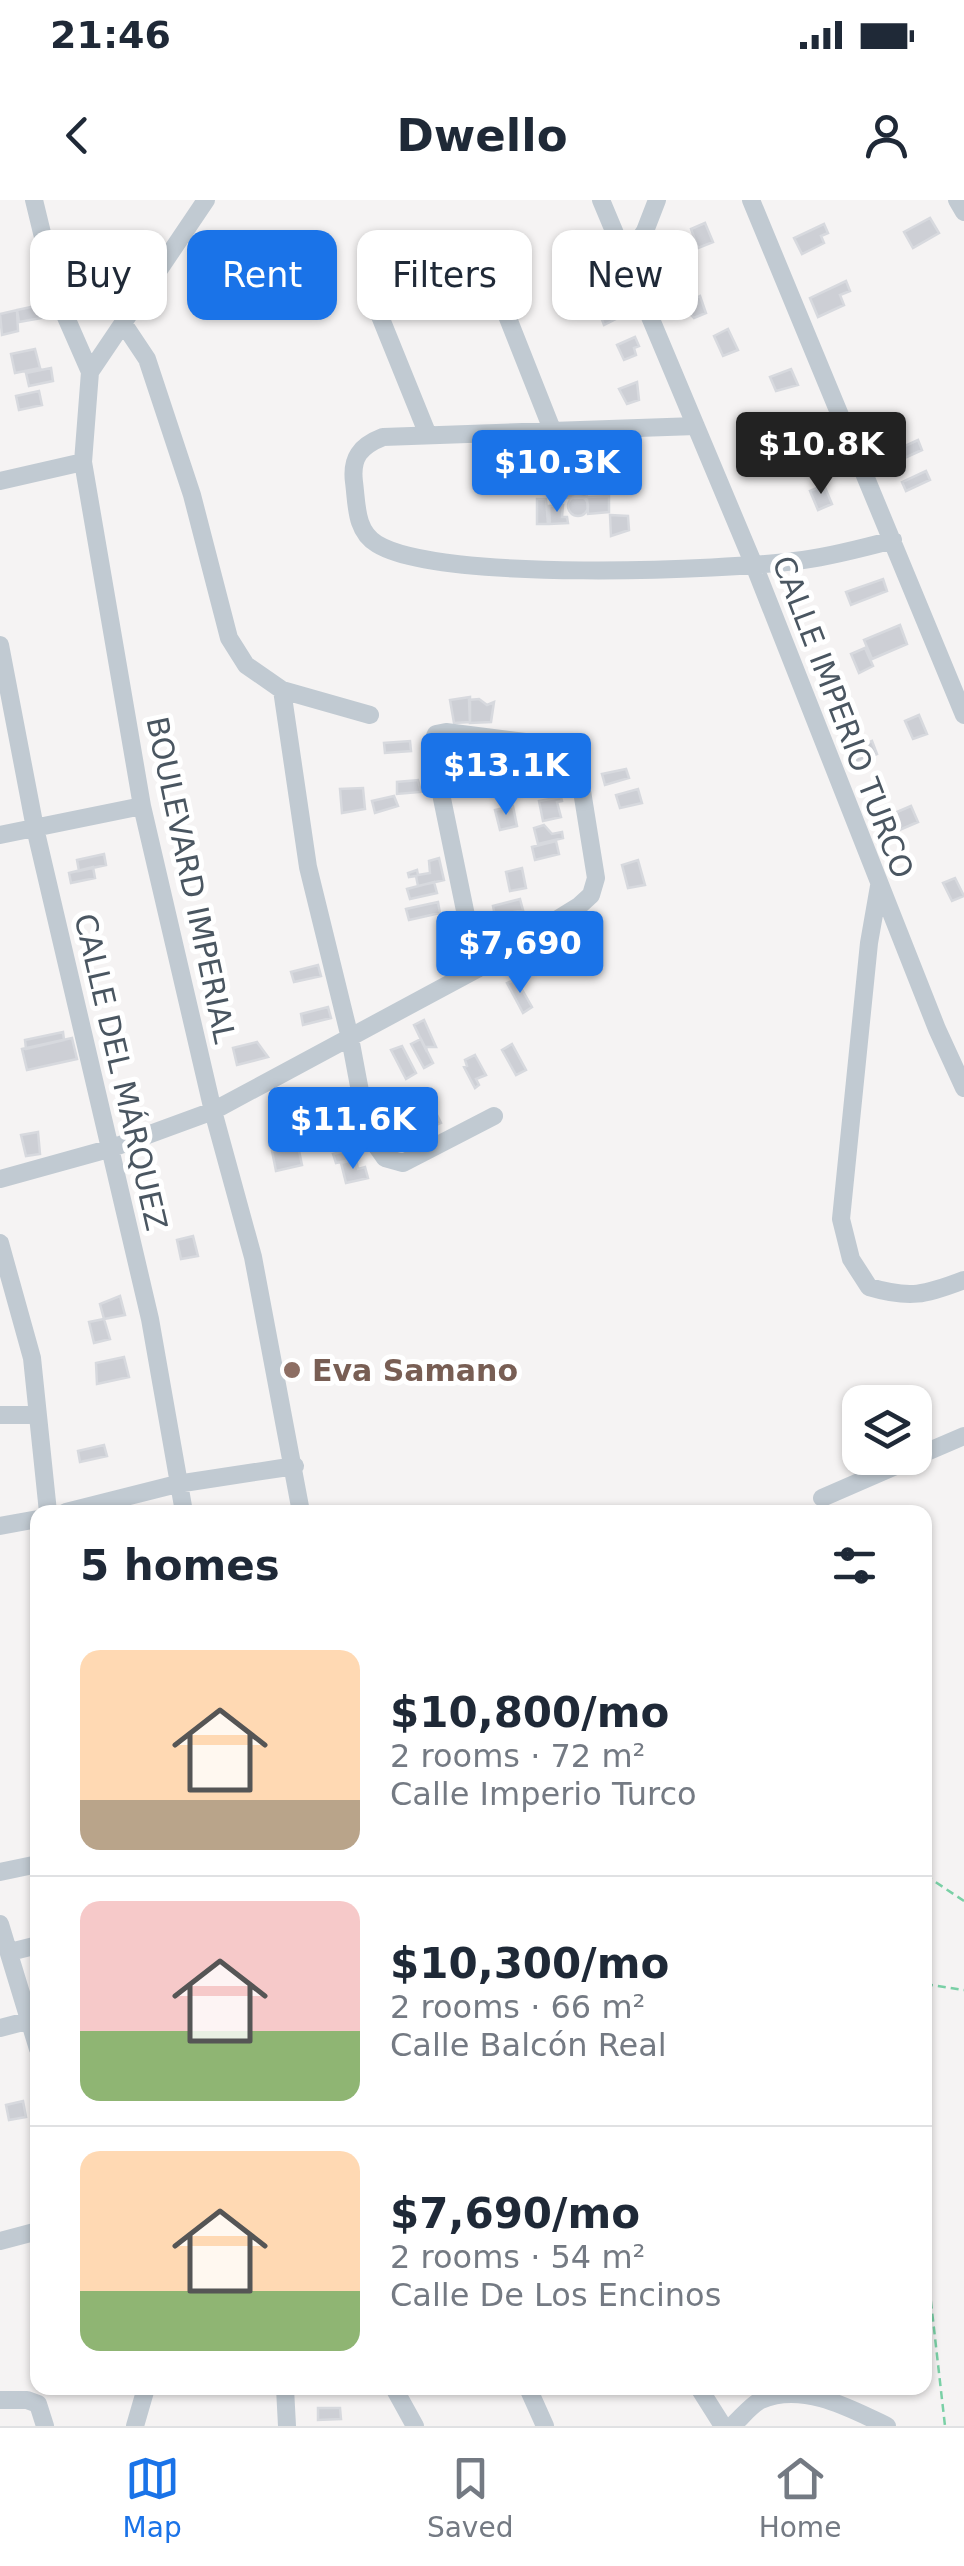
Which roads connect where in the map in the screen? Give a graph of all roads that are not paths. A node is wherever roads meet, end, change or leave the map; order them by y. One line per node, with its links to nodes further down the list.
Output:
1 (34, 200): 15 (street, BOULEVARD IMPERIAL)
2 (206, 200): 14 (street, BOULEVARD IMPERIAL)
3 (600, 200): 8 (street, CALLE IMPERIO TURCO)
4 (657, 200): 10 (street)
5 (751, 200): 21 (street)
6 (958, 200): 7 (street)
7 (964, 212)
8 (611, 225): 9 (street, CALLE IMPERIO TURCO); 10 (street)
9 (613, 230)
10 (645, 230)
11 (382, 320): 18 (street)
12 (509, 320): 17 (street)
13 (652, 320): 16 (street, CALLE IMPERIO TURCO)
14 (123, 323): 15 (street, BOULEVARD IMPERIAL); 24 (street)
15 (90, 372): 19 (street, BOULEVARD IMPERIAL)
16 (696, 426): 17 (street); 22 (street, CALLE IMPERIO TURCO)
17 (553, 432): 18 (street)
18 (428, 435): 22 (street)
19 (83, 462): 20 (street); 27 (street, BOULEVARD IMPERIAL)
20 (0, 480)
21 (893, 540): 22 (street); 25 (street)
22 (754, 566): 30 (street, CALLE IMPERIO TURCO)
23 (0, 645): 28 (street, CALLE DEL MÁRQUEZ)
24 (282, 690): 26 (street); 32 (street)
25 (964, 715)
26 (370, 716)
27 (142, 806): 28 (street); 34 (street, BOULEVARD IMPERIAL)
28 (36, 828): 29 (street); 36 (street, CALLE DEL MÁRQUEZ)
29 (0, 834)
30 (880, 886): 33 (street, CALLE IMPERIO TURCO); 39 (street)
31 (477, 969): 31 (street); 32 (street)
32 (350, 1038): 34 (street); 35 (street)
33 (964, 1088)
34 (214, 1111): 36 (street); 44 (street, BOULEVARD IMPERIAL)
35 (494, 1116)
36 (112, 1148): 37 (street); 46 (street, CALLE DEL MÁRQUEZ)
37 (0, 1179)
38 (0, 1243): 40 (street)
39 (964, 1280)
40 (37, 1415): 41 (street); 48 (street)
41 (0, 1416)
42 (964, 1436): 43 (street)
43 (932, 1449)
44 (295, 1466): 46 (street); 51 (street, BOULEVARD IMPERIAL)
45 (874, 1475): 47 (street)
46 (177, 1484): 49 (street); 50 (street, CALLE DEL MÁRQUEZ)
47 (822, 1498)
48 (47, 1505)
49 (94, 1505)
50 (182, 1505)
51 (300, 1505)
52 (30, 1520): 53 (street)
53 (0, 1526)
54 (30, 1866): 55 (street)
55 (0, 1872)
56 (0, 1924): 58 (street)
57 (30, 1947): 58 (street)
58 (10, 1952): 59 (street)
59 (27, 2021): 60 (street); 61 (street)
60 (0, 2028)
61 (30, 2029)
62 (30, 2233): 63 (street)
63 (0, 2241)
64 (144, 2395): 73 (street)
65 (285, 2395): 74 (street)
66 (398, 2395): 75 (street)
67 (531, 2395): 76 (street)
68 (703, 2395): 77 (street)
69 (780, 2395): 78 (street)
70 (807, 2395): 79 (street)
71 (0, 2400): 72 (street)
72 (44, 2426)
73 (135, 2426)
74 (287, 2426)
75 (415, 2426)
76 (545, 2426)
77 (723, 2426)
78 (732, 2426)
79 (887, 2426)

